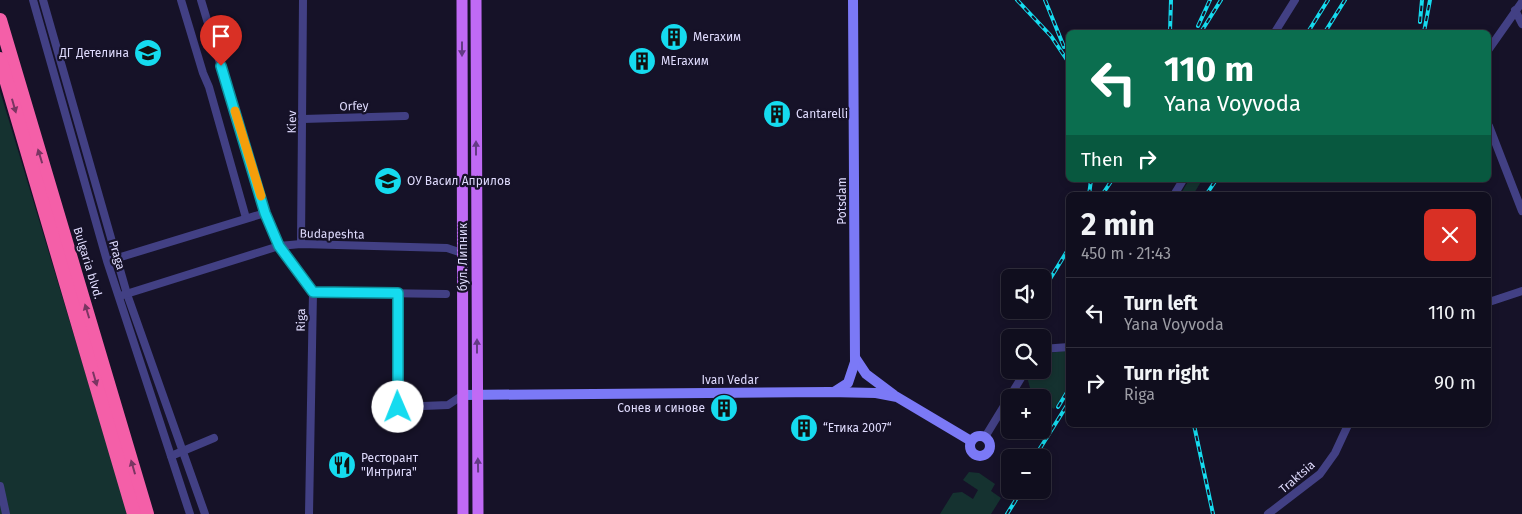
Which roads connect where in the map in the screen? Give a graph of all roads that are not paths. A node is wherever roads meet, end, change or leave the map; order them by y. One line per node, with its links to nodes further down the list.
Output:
1 (32, 0): 27 (street, Praga)
2 (43, 0): 26 (street)
3 (180, 0): 22 (street)
4 (200, 0): 21 (street, Riga)
5 (303, 0): 18 (street, Kiev)
6 (462, 0): 25 (main road, бул. Липник, one-way to 25)
7 (476, 0): 40 (main road, бул. Липник, one-way to 7)
8 (853, 0): 37 (street, Potsdam)
9 (1295, 0): 14 (street)
10 (1522, 2): 11 (street)
11 (1515, 10): 13 (street); 15 (street)
12 (0, 20): 52 (highway, Bulgaria blvd., one-way to 12)
13 (1522, 24)
14 (1276, 30)
15 (1491, 46)
16 (0, 59): 51 (highway, one-way to 51)
17 (406, 116): 18 (street, Orfey)
18 (303, 119): 23 (street, Kiev)
19 (1491, 131): 20 (street)
20 (1522, 211)
21 (265, 213): 22 (street); 24 (street, Riga)
22 (246, 218): 26 (street)
23 (302, 244): 24 (street, Budapeshta); 25 (street, Budapeshta)
24 (279, 246): 29 (street, Riga); 31 (street, Budapeshta)
25 (462, 253): 41 (main road, бул. Липник)
26 (116, 259): 27 (street); 31 (street)
27 (107, 261): 33 (street, Praga)
28 (1522, 291): 34 (street)
29 (313, 292): 30 (street); 55 (street, Riga)
30 (398, 293): 32 (street); 41 (street)
31 (127, 294): 33 (street, Budapeshta); 47 (street)
32 (446, 294)
33 (118, 297): 48 (street, Praga)
34 (1491, 301)
35 (1066, 347): 36 (street)
36 (1051, 348)
37 (856, 356): 39 (street, Potsdam); 42 (street)
38 (1020, 379): 44 (street)
39 (834, 392): 40 (street, Ivan Vedar); 42 (street, Ivan Vedar)
40 (477, 394): 41 (street, Ivan Vedar); 57 (main road, бул. Липник, one-way to 40)
41 (462, 395): 56 (main road, бул. Липник)
42 (897, 397): 46 (street, Ivan Vedar)
43 (1347, 427): 58 (street, Traktsia)
44 (985, 437): 46 (street); 46 (street)
45 (214, 438): 47 (street)
46 (971, 441)
47 (183, 452): 48 (street); 54 (street)
48 (171, 456): 53 (street, Praga)
49 (0, 486): 50 (street)
50 (6, 514)
51 (134, 514)
52 (146, 514)
53 (190, 514)
54 (205, 514)
55 (309, 514)
56 (463, 514)
57 (478, 514)
58 (1268, 514)

